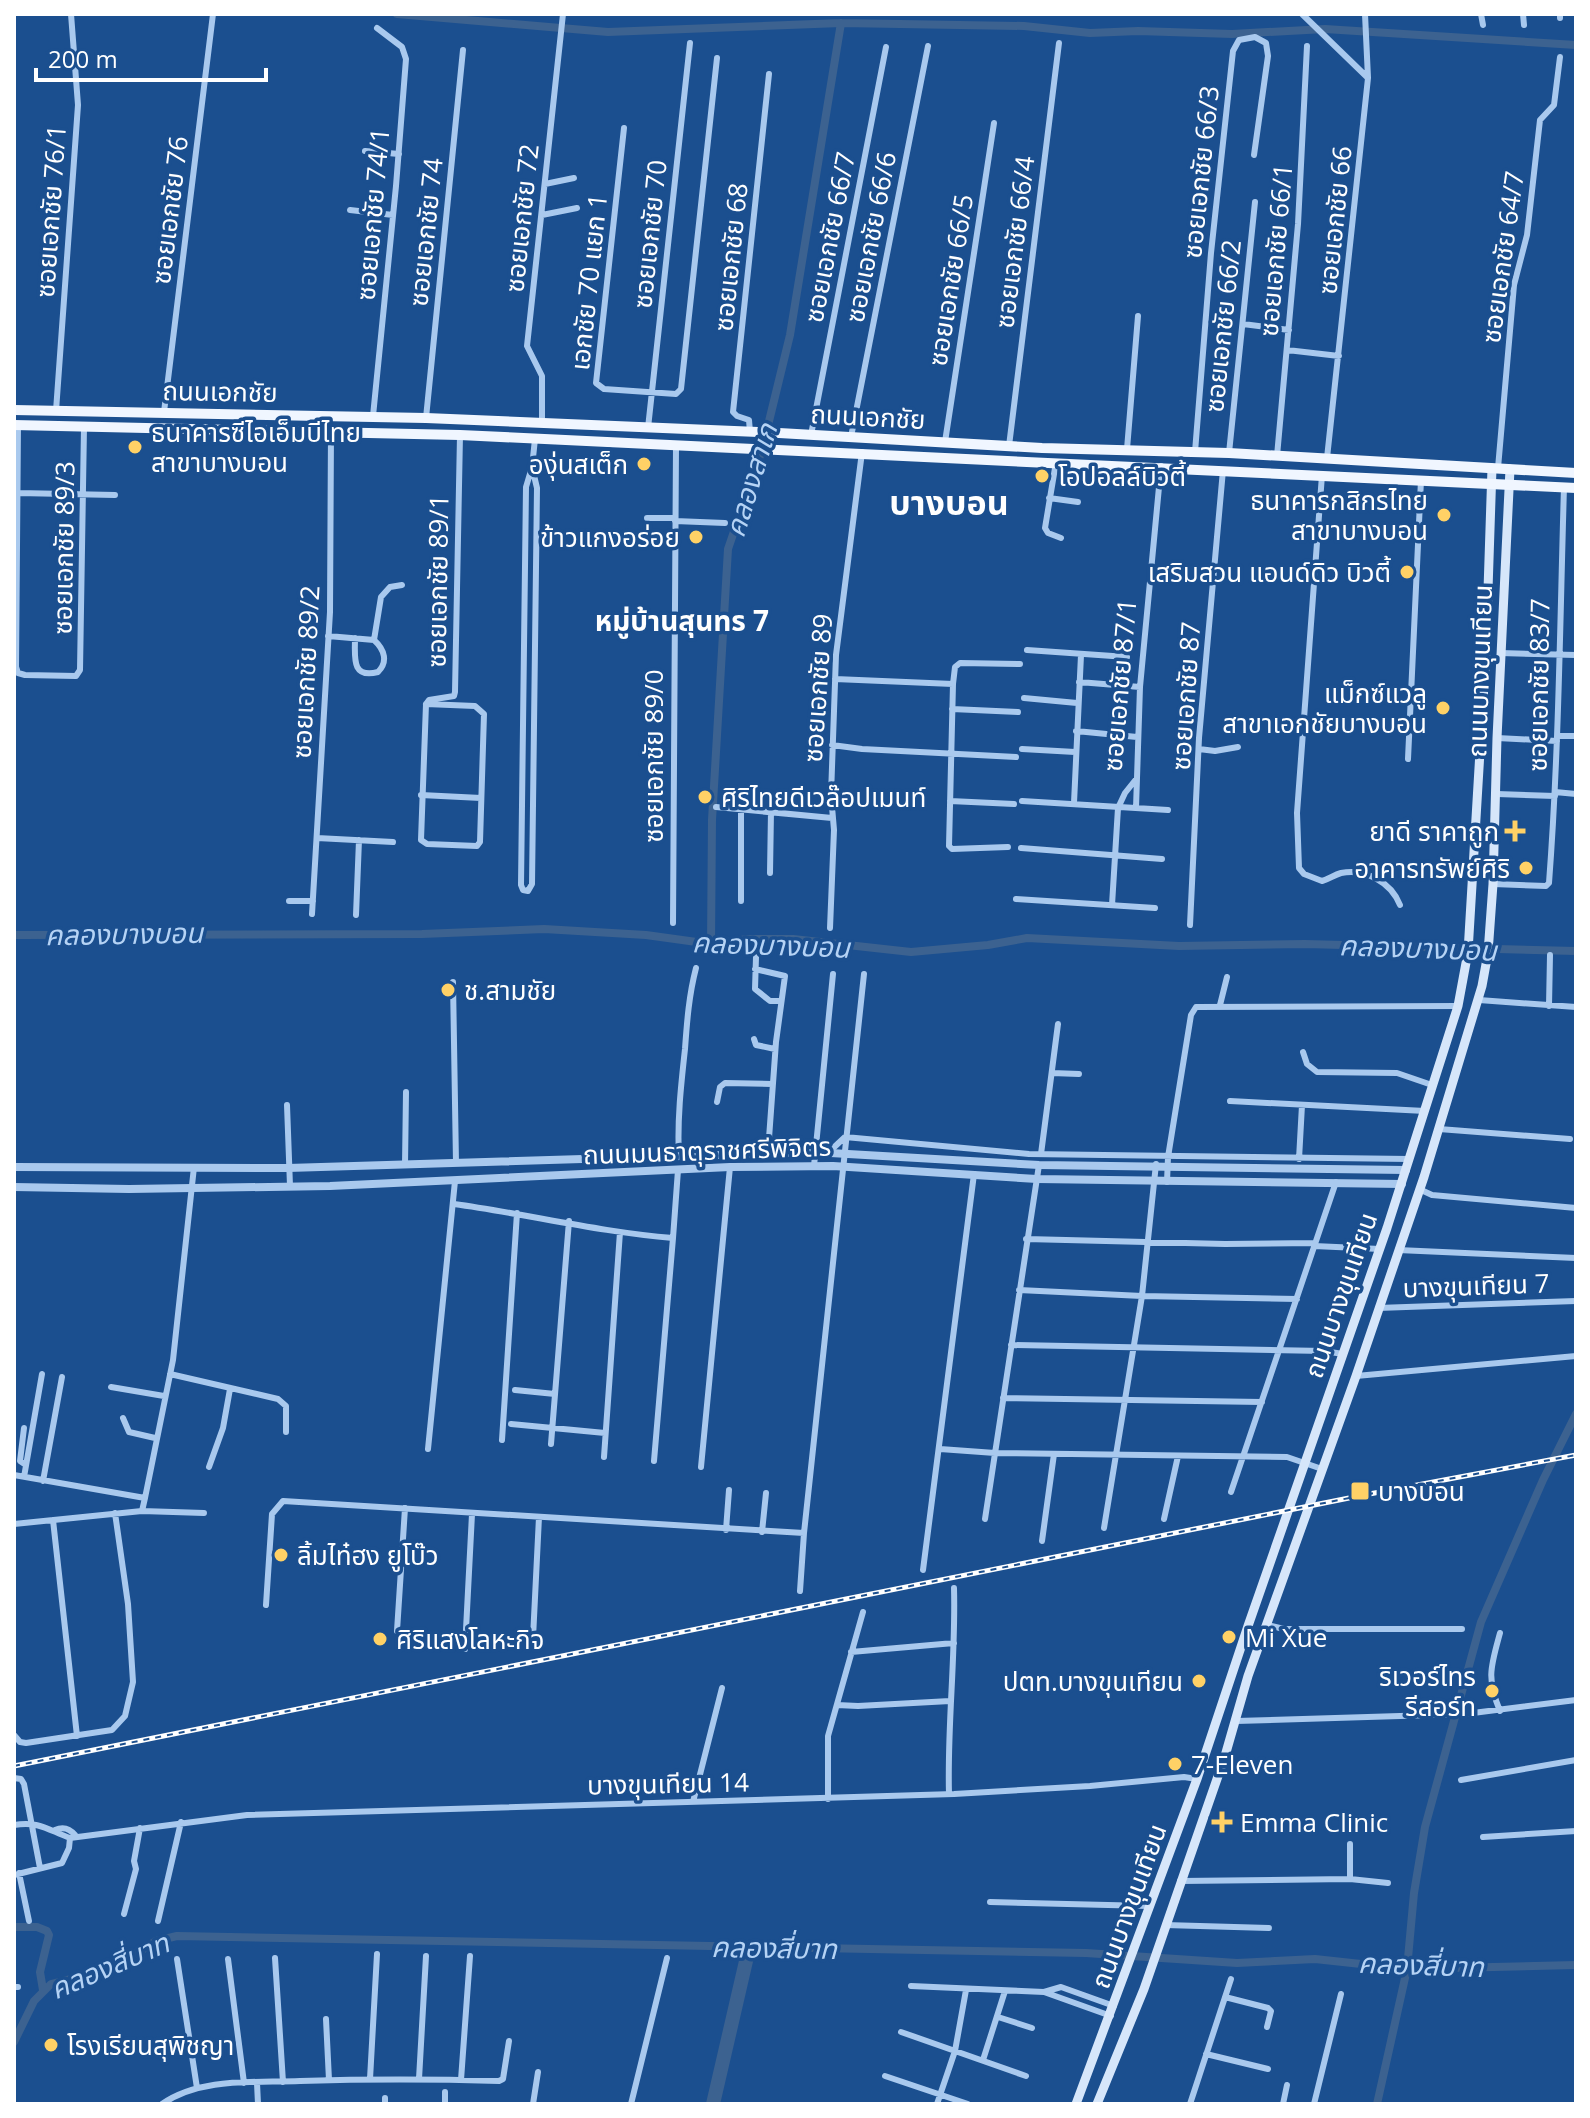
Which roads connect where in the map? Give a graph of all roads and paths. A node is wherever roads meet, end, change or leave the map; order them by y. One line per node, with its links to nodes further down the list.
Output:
1 (71, 14): 40 (street, ซอยเอกชัย 76/1)
2 (563, 14): 27 (street, ซอยเอกชัย 72)
3 (1302, 14): 20 (street)
4 (1365, 14): 20 (street, ซอยเอกชัย 66)
5 (1481, 14): 8 (street)
6 (1523, 14): 9 (street)
7 (212, 16): 41 (street, ซอยเอกชัย 76)
8 (1483, 25)
9 (1524, 25)
10 (377, 28): 24 (street, ซอยเอกชัย 74/1)
11 (690, 43): 38 (street, ซอยเอกชัย 70)
12 (1059, 43): 56 (street, ซอยเอกชัย 66/4)
13 (928, 46): 52 (street, ซอยเอกชัย 66/6)
14 (1307, 46): 35 (street, ซอยเอกชัย 66/1)
15 (886, 47): 51 (street, ซอยเอกชัย 66/7)
16 (463, 50): 43 (street, ซอยเอกชัย 74)
17 (1560, 57): 69 (street, ซอยเอกชัย 64/7)
18 (717, 58): 38 (street)
19 (769, 74): 49 (street, ซอยเอกชัย 68)
20 (1368, 78): 37 (street, ซอยเอกชัย 66)
21 (994, 123): 54 (street, ซอยเอกชัย 66/5)
22 (624, 128): 38 (street, เอกชัย 70 แยก 1)
23 (365, 151): 24 (street)
24 (399, 154): 31 (street, ซอยเอกชัย 74/1)
25 (1254, 155): 61 (street, ซอยเอกชัย 66/3)
26 (574, 178): 27 (street)
27 (545, 184): 32 (street, ซอยเอกชัย 72)
28 (1255, 202): 34 (street, ซอยเอกชัย 66/2)
29 (577, 208): 32 (street)
30 (350, 210): 31 (street)
31 (393, 215): 42 (street, ซอยเอกชัย 74/1)
32 (542, 215): 44 (street, ซอยเอกชัย 72)
33 (1138, 316): 59 (street)
34 (1243, 324): 35 (street); 62 (street, ซอยเอกชัย 66/2)
35 (1289, 330): 36 (street, ซอยเอกชัย 66/1)
36 (1287, 350): 37 (street); 63 (street, ซอยเอกชัย 66/1)
37 (1339, 356): 64 (street, ซอยเอกชัย 66)
38 (652, 393): 47 (street, ซอยเอกชัย 70)
39 (14, 410): 40 (main road, ถนนเอกชัย)
40 (56, 411): 41 (main road, ถนนเอกชัย)
41 (164, 412): 42 (main road, ถนนเอกชัย)
42 (373, 416): 43 (main road, ถนนเอกชัย)
43 (426, 418): 44 (main road, ถนนเอกชัย)
44 (542, 424): 47 (main road, ถนนเอกชัย)
45 (16, 425): 46 (main road, ถนนเอกชัย); 79 (street)
46 (84, 427): 48 (main road, ถนนเอกชัย); 80 (street, ซอยเอกชัย 89/3)
47 (648, 428): 49 (main road, ถนนเอกชัย)
48 (331, 430): 50 (main road, ถนนเอกชัย); 89 (street, ซอยเอกชัย 89/2)
49 (753, 432): 51 (main road, ถนนเอกชัย)
50 (460, 435): 53 (main road, ถนนเอกชัย); 106 (street, ซอยเอกชัย 89/1)
51 (811, 435): 52 (main road, ถนนเอกชัย)
52 (851, 437): 54 (main road, ถนนเอกชัย)
53 (535, 439): 55 (main road, ถนนเอกชัย); 68 (street)
54 (945, 442): 56 (main road, ถนนเอกชัย)
55 (676, 446): 60 (main road, ถนนเอกชัย); 85 (street, ซอยเอกชัย 89/0)
56 (1009, 446): 57 (main road, ถนนเอกชัย)
57 (1042, 448): 58 (main road, ถนนเอกชัย); 65 (main road)
58 (1087, 449): 59 (main road, ถนนเอกชัย); 66 (main road)
59 (1127, 449): 61 (main road, ถนนเอกชัย)
60 (862, 452): 65 (main road, ถนนเอกชัย); 100 (street, ซอยเอกชัย 89)
61 (1195, 452): 62 (main road, ถนนเอกชัย)
62 (1229, 453): 63 (main road, ถนนเอกชัย)
63 (1277, 456): 64 (main road, ถนนเอกชัย)
64 (1327, 458): 69 (main road, ถนนเอกชัย)
65 (1050, 462): 66 (main road, ถนนเอกชัย); 82 (street)
66 (1086, 464): 67 (main road, ถนนเอกชัย)
67 (1161, 466): 71 (main road, ถนนเอกชัย); 103 (street, ซอยเอกชัย 87/1)
68 (532, 467): 68 (street)
69 (1495, 468): 70 (main road, ถนนเอกชัย); 75 (main road, ถนนบางขุนเทียน)
70 (1510, 469): 72 (main road, ถนนเอกชัย); 76 (main road, ถนนบางขุนเทียน)
71 (1223, 470): 73 (main road, ถนนเอกชัย); 117 (street, ซอยเอกชัย 87)
72 (1576, 473)
73 (1322, 475): 74 (main road, ถนนเอกชัย); 153 (street)
74 (1421, 480): 75 (main road, ถนนเอกชัย); 121 (street)
75 (1492, 484): 76 (main road, ถนนเอกชัย); 93 (main road, ถนนบางขุนเทียน)
76 (1509, 485): 77 (main road, ถนนเอกชัย); 94 (main road, ถนนบางขุนเทียน)
77 (1564, 487): 78 (main road, ถนนเอกชัย); 96 (street, ซอยเอกชัย 83/7)
78 (1576, 488)
79 (18, 493): 80 (street); 80 (street, ซอยเอกชัย 89/3)
80 (84, 494): 81 (street)
81 (115, 495)
82 (1049, 498): 83 (street); 87 (street)
83 (1078, 502)
84 (647, 518): 85 (street)
85 (675, 520): 86 (street); 157 (street, ซอยเอกชัย 89/0)
86 (725, 523)
87 (1061, 538)
88 (402, 585): 91 (street)
89 (328, 636): 90 (street); 139 (street, ซอยเอกชัย 89/2)
90 (355, 638): 91 (street); 91 (street)
91 (374, 640)
92 (1027, 650): 95 (street)
93 (1486, 651): 94 (main road); 171 (main road, ถนนบางขุนเทียน)
94 (1500, 653): 96 (street); 112 (main road, ถนนบางขุนเทียน)
95 (1081, 655): 98 (street); 101 (street)
96 (1558, 655): 97 (street); 113 (street, ซอยเอกชัย 83/7)
97 (1576, 655)
98 (1127, 657)
99 (1020, 664): 102 (street)
100 (835, 679): 102 (street); 114 (street, ซอยเอกชัย 89)
101 (1079, 682): 103 (street); 105 (street)
102 (953, 684): 107 (street)
103 (1140, 687): 111 (street, ซอยเอกชัย 87/1)
104 (1024, 698): 105 (street)
105 (1077, 703): 109 (street)
106 (426, 704): 126 (street); 127 (street)
107 (952, 709): 108 (street); 119 (street)
108 (1018, 712)
109 (1076, 731): 111 (street); 118 (street)
110 (1576, 736): 113 (street)
111 (1137, 737): 122 (street, ซอยเอกชัย 87/1)
112 (1497, 738): 113 (street); 123 (main road, ถนนบางขุนเทียน)
113 (1558, 739): 124 (street, ซอยเอกชัย 83/7)
114 (832, 745): 119 (street); 138 (street, ซอยเอกชัย 89)
115 (1238, 747): 117 (street)
116 (1022, 749): 118 (street)
117 (1199, 749): 158 (street, ซอยเอกชัย 87)
118 (1075, 752): 130 (street)
119 (951, 754): 120 (street); 128 (street)
120 (1016, 757)
121 (1408, 759)
122 (1137, 778): 134 (street, ซอยเอกชัย 87/1); 135 (street)
123 (1497, 794): 124 (street); 147 (main road, ถนนบางขุนเทียน)
124 (1555, 794): 125 (street); 147 (street, ซอยเอกชัย 83/7)
125 (1576, 794)
126 (421, 795): 127 (street); 127 (street)
127 (481, 798)
128 (950, 801): 131 (street); 142 (street)
129 (1022, 801): 130 (street)
130 (1074, 803): 134 (street)
131 (1014, 804)
132 (716, 807): 133 (street)
133 (741, 807): 137 (street); 151 (street)
134 (1118, 808): 135 (street); 144 (street, ซอยเอกชัย 87/1)
135 (1136, 808): 136 (street)
136 (1168, 810)
137 (771, 811): 138 (street); 146 (street)
138 (832, 818): 159 (street, ซอยเอกชัย 89)
139 (317, 838): 140 (street); 150 (street, ซอยเอกชัย 89/2)
140 (359, 840): 141 (street); 156 (street)
141 (393, 842)
142 (1008, 847)
143 (1021, 848): 144 (street)
144 (1115, 855): 145 (street); 152 (street, ซอยเอกชัย 87/1)
145 (1162, 859)
146 (770, 873)
147 (1493, 884): 168 (main road, ถนนบางขุนเทียน)
148 (1016, 899): 152 (street)
149 (289, 901): 150 (street)
150 (313, 901): 155 (street, ซอยเอกชัย 89/2)
151 (741, 901)
152 (1112, 905): 154 (street)
153 (1400, 905)
154 (1155, 908)
155 (312, 914)
156 (356, 915)
157 (673, 923)
158 (1190, 925)
159 (830, 928)
160 (1550, 955): 172 (street)
161 (756, 957): 163 (street)
162 (696, 968): 196 (street)
163 (755, 969): 169 (street); 169 (street)
164 (833, 974): 192 (street)
165 (864, 974): 189 (street)
166 (1227, 977): 170 (street)
167 (453, 982): 201 (street)
168 (1479, 1000): 172 (street); 188 (main road, ถนนบางขุนเทียน)
169 (781, 1001): 176 (street)
170 (1220, 1005): 171 (street); 198 (street)
171 (1458, 1006): 181 (main road, ถนนบางขุนเทียน)
172 (1549, 1006): 173 (street)
173 (1576, 1007)
174 (1058, 1024): 178 (street)
175 (754, 1039): 176 (street)
176 (775, 1049): 180 (street)
177 (1303, 1052): 181 (street)
178 (1052, 1073): 179 (street); 195 (street)
179 (1079, 1074)
180 (772, 1084): 184 (street); 191 (street)
181 (1432, 1085): 187 (main road, ถนนบางขุนเทียน)
182 (406, 1092): 202 (street)
183 (1230, 1101): 186 (street)
184 (717, 1102)
185 (287, 1105): 210 (street)
186 (1302, 1105): 187 (street); 199 (street)
187 (1425, 1111): 200 (main road, ถนนบางขุนเทียน)
188 (1439, 1129): 190 (street); 216 (main road, ถนนบางขุนเทียน)
189 (845, 1137): 193 (street, ถนนมนธาตุราชศรีพิจิตร); 194 (street); 195 (street, ถนนมนธาตุราชศรีพิจิตร)
190 (1570, 1139)
191 (772, 1152): 192 (street, ถนนมนธาตุราชศรีพิจิตร); 196 (street, ถนนมนธาตุราชศรีพิจิตร); 204 (street)
192 (815, 1152): 193 (street, ถนนมนธาตุราชศรีพิจิตร); 205 (street)
193 (829, 1152): 194 (street, ถนนมนธาตุราชศรีพิจิตร)
194 (845, 1153): 203 (street, ถนนมนธาตุราชศรีพิจิตร); 206 (street)
195 (1041, 1154): 197 (street, ถนนมนธาตุราชศรีพิจิตร)
196 (679, 1157): 201 (street, ถนนมนธาตุราชศรีพิจิตร)
197 (1157, 1157): 198 (street, ถนนมนธาตุราชศรีพิจิตร); 211 (street)
198 (1168, 1157): 199 (street, ถนนมนธาตุราชศรีพิจิตร); 212 (street)
199 (1299, 1159): 200 (street, ถนนมนธาตุราชศรีพิจิตร)
200 (1410, 1159): 214 (main road, ถนนบางขุนเทียน)
201 (456, 1163): 202 (street, ถนนมนธาตุราชศรีพิจิตร)
202 (405, 1165): 210 (street, ถนนมนธาตุราชศรีพิจิตร)
203 (1039, 1165): 211 (street, ถนนมนธาตุราชศรีพิจิตร); 217 (street)
204 (776, 1166): 205 (street, ถนนมนธาตุราชศรีพิจิตร); 209 (street, ถนนมนธาตุราชศรีพิจิตร)
205 (814, 1166): 206 (street, ถนนมนธาตุราชศรีพิจิตร)
206 (844, 1166): 215 (street, ถนนมนธาตุราชศรีพิจิตร); 305 (street)
207 (14, 1167): 208 (street, ถนนมนธาตุราชศรีพิจิตร)
208 (194, 1167): 210 (street, ถนนมนธาตุราชศรีพิจิตร); 225 (street)
209 (730, 1167): 213 (street, ถนนมนธาตุราชศรีพิจิตร); 282 (street)
210 (288, 1168): 223 (street)
211 (1156, 1169): 212 (street, ถนนมนธาตุราชศรีพิจิตร); 219 (street)
212 (1168, 1169): 214 (street, ถนนมนธาตุราชศรีพิจิตร); 220 (street)
213 (678, 1170): 218 (street, ถนนมนธาตุราชศรีพิจิตร); 232 (street)
214 (1406, 1170): 216 (main road); 222 (main road, ถนนบางขุนเทียน)
215 (974, 1174): 217 (street, ถนนมนธาตุราชศรีพิจิตร); 271 (street)
216 (1424, 1177): 226 (main road, ถนนบางขุนเทียน)
217 (1037, 1179): 219 (street, ถนนมนธาตุราชศรีพิจิตร); 233 (street)
218 (455, 1181): 223 (street, ถนนมนธาตุราชศรีพิจิตร); 227 (street)
219 (1156, 1182): 220 (street, ถนนมนธาตุราชศรีพิจิตร); 234 (street)
220 (1167, 1182): 221 (street, ถนนมนธาตุราชศรีพิจิตร)
221 (1336, 1182): 222 (street, ถนนมนธาตุราชศรีพิจิตร); 235 (street)
222 (1402, 1184): 226 (main road); 236 (main road, ถนนบางขุนเทียน)
223 (290, 1186): 225 (street, ถนนมนธาตุราชศรีพิจิตร)
224 (14, 1187): 225 (street, ถนนมนธาตุราชศรีพิจิตร)
225 (192, 1188): 250 (street)
226 (1419, 1189): 228 (street); 237 (main road, ถนนบางขุนเทียน)
227 (454, 1204): 229 (street); 270 (street)
228 (1576, 1208)
229 (517, 1213): 230 (street); 268 (street)
230 (569, 1221): 231 (street); 256 (street)
231 (620, 1232): 232 (street); 266 (street)
232 (673, 1238): 278 (street)
233 (1026, 1239): 234 (street); 239 (street)
234 (1149, 1241): 235 (street); 240 (street)
235 (1315, 1244): 236 (street); 241 (street)
236 (1380, 1249): 247 (main road, ถนนบางขุนเทียน)
237 (1398, 1250): 238 (street); 243 (main road, ถนนบางขุนเทียน)
238 (1576, 1258)
239 (1019, 1290): 240 (street); 244 (street)
240 (1142, 1296): 241 (street); 245 (street)
241 (1297, 1299): 246 (street)
242 (1576, 1301): 243 (street, บางขุนเทียน 7)
243 (1378, 1308): 251 (main road, ถนนบางขุนเทียน)
244 (1011, 1345): 245 (street); 258 (street)
245 (1134, 1347): 246 (street); 259 (street)
246 (1280, 1350): 247 (street); 260 (street)
247 (1343, 1354): 279 (main road, ถนนบางขุนเทียน)
248 (1576, 1356): 251 (street)
249 (42, 1374): 280 (street)
250 (170, 1374): 254 (street); 257 (street)
251 (1356, 1376): 283 (main road, ถนนบางขุนเทียน)
252 (62, 1377): 286 (street)
253 (111, 1387): 257 (street)
254 (230, 1389): 265 (street); 281 (street)
255 (515, 1390): 256 (street)
256 (555, 1394): 263 (street)
257 (164, 1396): 267 (street)
258 (1003, 1398): 259 (street); 272 (street)
259 (1125, 1402): 260 (street); 274 (street)
260 (1262, 1402): 276 (street)
261 (123, 1418): 267 (street)
262 (511, 1424): 263 (street)
263 (553, 1427): 266 (street); 269 (street)
264 (24, 1428): 280 (street)
265 (286, 1432)
266 (605, 1433): 277 (street)
267 (155, 1438): 290 (street)
268 (502, 1440)
269 (551, 1444)
270 (428, 1449)
271 (940, 1449): 272 (street); 308 (street)
272 (995, 1453): 273 (street); 297 (street)
273 (1054, 1454): 274 (street); 307 (street)
274 (1115, 1454): 275 (street); 301 (street)
275 (1178, 1456): 276 (street); 298 (street)
276 (1243, 1456): 279 (street); 288 (street)
277 (604, 1457)
278 (654, 1461)
279 (1304, 1463): 283 (street); 304 (main road, ถนนบางขุนเทียน)
280 (26, 1465): 285 (street)
281 (209, 1467)
282 (701, 1467)
283 (1322, 1469): 306 (main road, ถนนบางขุนเทียน)
284 (14, 1475): 285 (street)
285 (24, 1477): 286 (street)
286 (43, 1481): 290 (street)
287 (729, 1490): 302 (street)
288 (1231, 1492)
289 (766, 1493): 303 (street)
290 (145, 1498): 292 (street)
291 (405, 1508): 295 (street); 311 (street); 315 (street)
292 (142, 1511): 293 (street); 294 (street)
293 (115, 1513): 299 (street); 328 (street)
294 (204, 1513)
295 (472, 1514): 296 (street); 319 (street)
296 (539, 1517): 302 (street); 317 (street)
297 (985, 1519)
298 (1164, 1519)
299 (53, 1520): 300 (street); 328 (street)
300 (14, 1524)
301 (1104, 1528)
302 (726, 1530): 303 (street)
303 (762, 1532): 305 (street)
304 (1281, 1532): 306 (main road); 331 (main road, ถนนบางขุนเทียน)
305 (804, 1533): 310 (street)
306 (1297, 1537): 313 (main road, ถนนบางขุนเทียน)
307 (1042, 1541)
308 (923, 1570)
309 (954, 1588): 318 (street)
310 (800, 1591)
311 (266, 1605)
312 (863, 1612): 320 (street)
313 (1267, 1625): 314 (street); 326 (main road, ถนนบางขุนเทียน)
314 (1462, 1629)
315 (397, 1631)
316 (1500, 1633): 325 (street)
317 (533, 1638)
318 (954, 1643): 320 (street); 323 (street)
319 (465, 1649)
320 (851, 1652): 324 (street)
321 (722, 1688): 336 (street)
322 (1576, 1700): 325 (street)
323 (950, 1701): 324 (street); 334 (street)
324 (837, 1705): 335 (street)
325 (1500, 1711): 326 (street)
326 (1236, 1721): 333 (main road, ถนนบางขุนเทียน)
327 (14, 1735): 328 (street)
328 (77, 1736)
329 (1576, 1760): 332 (street)
330 (14, 1778): 337 (street)
331 (1197, 1779): 333 (main road); 334 (street, บางขุนเทียน 14); 351 (main road, ถนนบางขุนเทียน)
332 (1461, 1780)
333 (1214, 1785): 348 (main road, ถนนบางขุนเทียน)
334 (949, 1794): 335 (street, บางขุนเทียน 14)
335 (828, 1799): 336 (street, บางขุนเทียน 14)
336 (693, 1802): 338 (street, บางขุนเทียน 14)
337 (30, 1822): 339 (street); 342 (street); 345 (street)
338 (181, 1822): 340 (street, บางขุนเทียน 14); 354 (street)
339 (14, 1825)
340 (140, 1828): 342 (street, บางขุนเทียน 14); 352 (street)
341 (1576, 1831): 343 (street)
342 (78, 1836): 345 (street)
343 (1483, 1837)
344 (1350, 1844): 347 (street)
345 (40, 1868): 346 (street)
346 (17, 1874): 353 (street)
347 (1350, 1879): 348 (street); 349 (street)
348 (1180, 1881): 355 (main road, ถนนบางขุนเทียน)
349 (1388, 1883)
350 (990, 1902): 351 (street)
351 (1149, 1906): 370 (main road, ถนนบางขุนเทียน)
352 (124, 1914)
353 (29, 1921)
354 (158, 1921)
355 (1165, 1925): 356 (street); 403 (main road, ถนนบางขุนเทียน)
356 (1269, 1928)
357 (377, 1954): 384 (street)
358 (426, 1956): 385 (street)
359 (470, 1956): 387 (street)
360 (275, 1958): 388 (street)
361 (667, 1958): 399 (street)
362 (177, 1959): 392 (street)
363 (228, 1959): 389 (street)
364 (1231, 1979): 369 (street)
365 (911, 1986): 366 (street)
366 (966, 1990): 367 (street); 377 (street)
367 (1005, 1991): 370 (street); 371 (street)
368 (1341, 1994): 406 (street)
369 (1225, 1997): 373 (street); 378 (street)
370 (1112, 2011): 402 (main road, ถนนบางขุนเทียน)
371 (998, 2017): 374 (street); 379 (street)
372 (326, 2019): 386 (street)
373 (1267, 2027)
374 (1032, 2028)
375 (901, 2032): 377 (street)
376 (509, 2041): 387 (street)
377 (955, 2051): 379 (street); 394 (street)
378 (1206, 2054): 380 (street); 404 (street)
379 (983, 2060): 383 (street)
380 (1268, 2069)
381 (538, 2072): 398 (street)
382 (885, 2076): 394 (street)
383 (1026, 2076)
384 (370, 2079): 385 (street); 386 (street)
385 (419, 2079): 387 (street)
386 (329, 2080): 388 (street)
387 (461, 2080)
388 (283, 2082): 390 (street)
389 (244, 2083): 390 (street); 392 (street)
390 (257, 2083): 396 (street)
391 (1287, 2085): 405 (street)
392 (197, 2088): 395 (street)
393 (445, 2092): 397 (street)
394 (941, 2095): 400 (street); 401 (street)
395 (162, 2104)
396 (258, 2104)
397 (445, 2104)
398 (533, 2104)
399 (631, 2104)
400 (937, 2104)
401 (968, 2104)
402 (1076, 2104)
403 (1097, 2104)
404 (1190, 2104)
405 (1283, 2104)
406 (1314, 2104)

